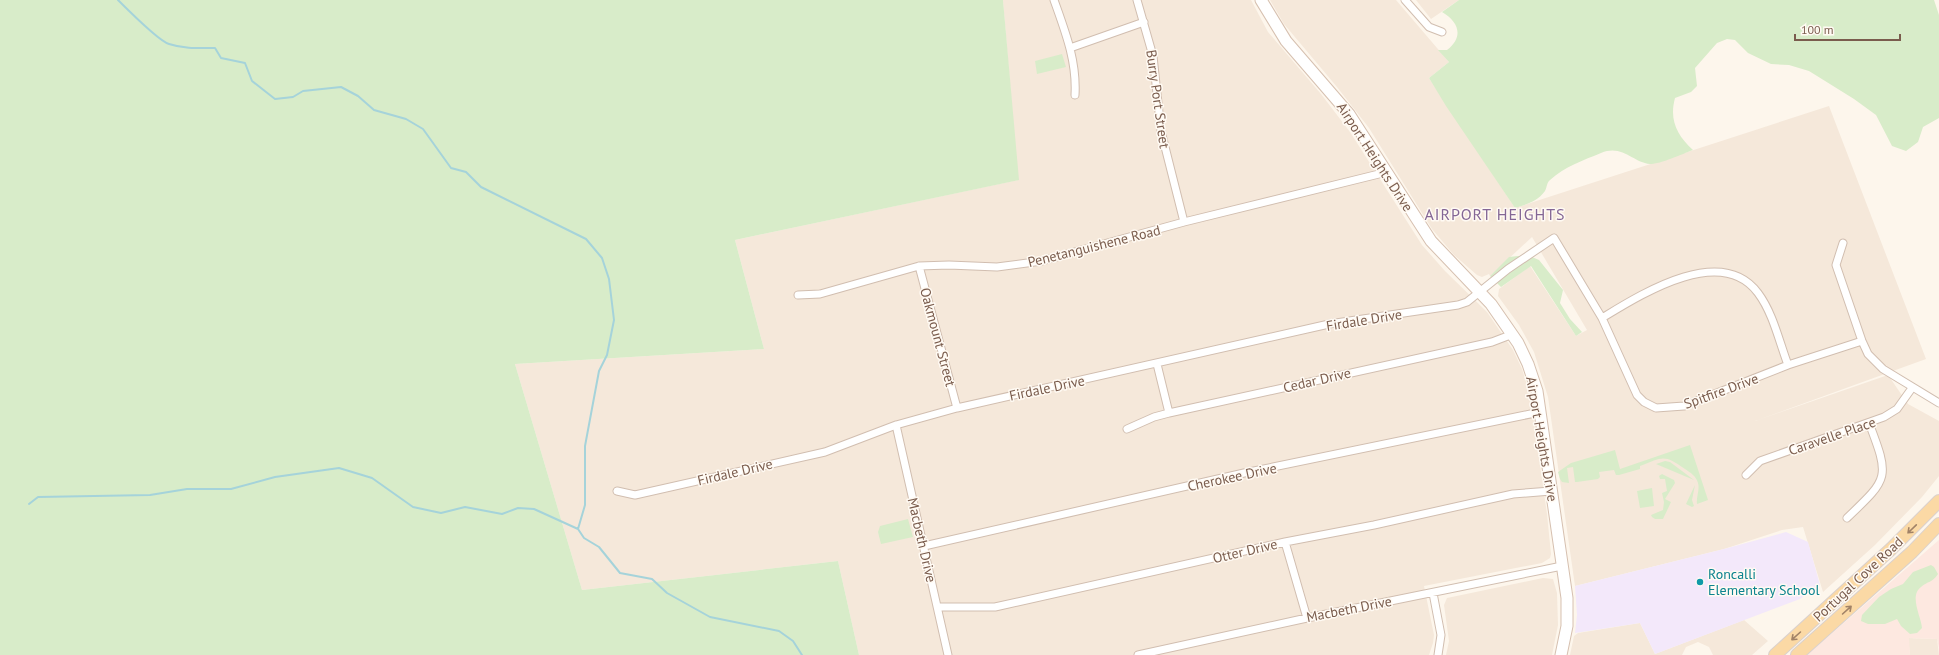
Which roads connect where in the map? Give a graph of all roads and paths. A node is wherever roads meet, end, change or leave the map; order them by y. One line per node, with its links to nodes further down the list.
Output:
1 (1054, 0): 7 (street)
2 (1137, 0): 5 (street, Burry Port Street)
3 (1261, 0): 9 (street, Airport Heights Drive)
4 (1405, 0): 6 (street)
5 (1144, 22): 7 (street); 10 (street, Burry Port Street)
6 (1442, 32)
7 (1070, 48): 8 (street)
8 (1076, 95)
9 (1387, 172): 10 (street, Penetanguishene Road); 14 (street, Airport Heights Drive)
10 (1184, 222): 13 (street, Penetanguishene Road)
11 (1554, 238): 14 (street, Firdale Drive); 16 (street, Spitfire Drive)
12 (1843, 243): 18 (street)
13 (919, 266): 15 (street, Penetanguishene Road); 23 (street, Oakmount Street)
14 (1479, 291): 17 (street, Airport Heights Drive); 19 (street, Firdale Drive)
15 (798, 295)
16 (1602, 318): 20 (street, Spitfire Drive); 20 (street)
17 (1513, 334): 24 (street, Airport Heights Drive); 25 (street, Cedar Drive)
18 (1862, 341): 20 (street, Spitfire Drive); 21 (street)
19 (1157, 364): 23 (street, Firdale Drive); 25 (street)
20 (1788, 365)
21 (1912, 388): 22 (street); 26 (street, Caravelle Place)
22 (1939, 403)
23 (956, 408): 27 (street, Firdale Drive)
24 (1540, 412): 31 (street, Airport Heights Drive); 36 (street, Cherokee Drive)
25 (1169, 413): 28 (street, Cedar Drive)
26 (1869, 423): 29 (street, Caravelle Place); 33 (street)
27 (896, 425): 30 (street, Firdale Drive); 36 (street, Macbeth Drive)
28 (1127, 428)
29 (1746, 475)
30 (617, 491)
31 (1552, 491): 35 (street, Otter Drive); 37 (street, Airport Heights Drive)
32 (1939, 501): 45 (main road, Portugal Cove Road, one-way to 45)
33 (1847, 518)
34 (1939, 524): 46 (main road, Portugal Cove Road, one-way to 34)
35 (1285, 542): 39 (street, Otter Drive); 40 (street)
36 (924, 546): 39 (street, Macbeth Drive)
37 (1562, 566): 38 (street, Macbeth Drive); 44 (street, Airport Heights Drive)
38 (1433, 593): 40 (street, Macbeth Drive); 43 (street)
39 (938, 608): 41 (street, Macbeth Drive)
40 (1307, 618): 42 (street, Macbeth Drive)
41 (948, 655)
42 (1138, 655)
43 (1438, 655)
44 (1561, 655)
45 (1775, 655)
46 (1797, 655)

